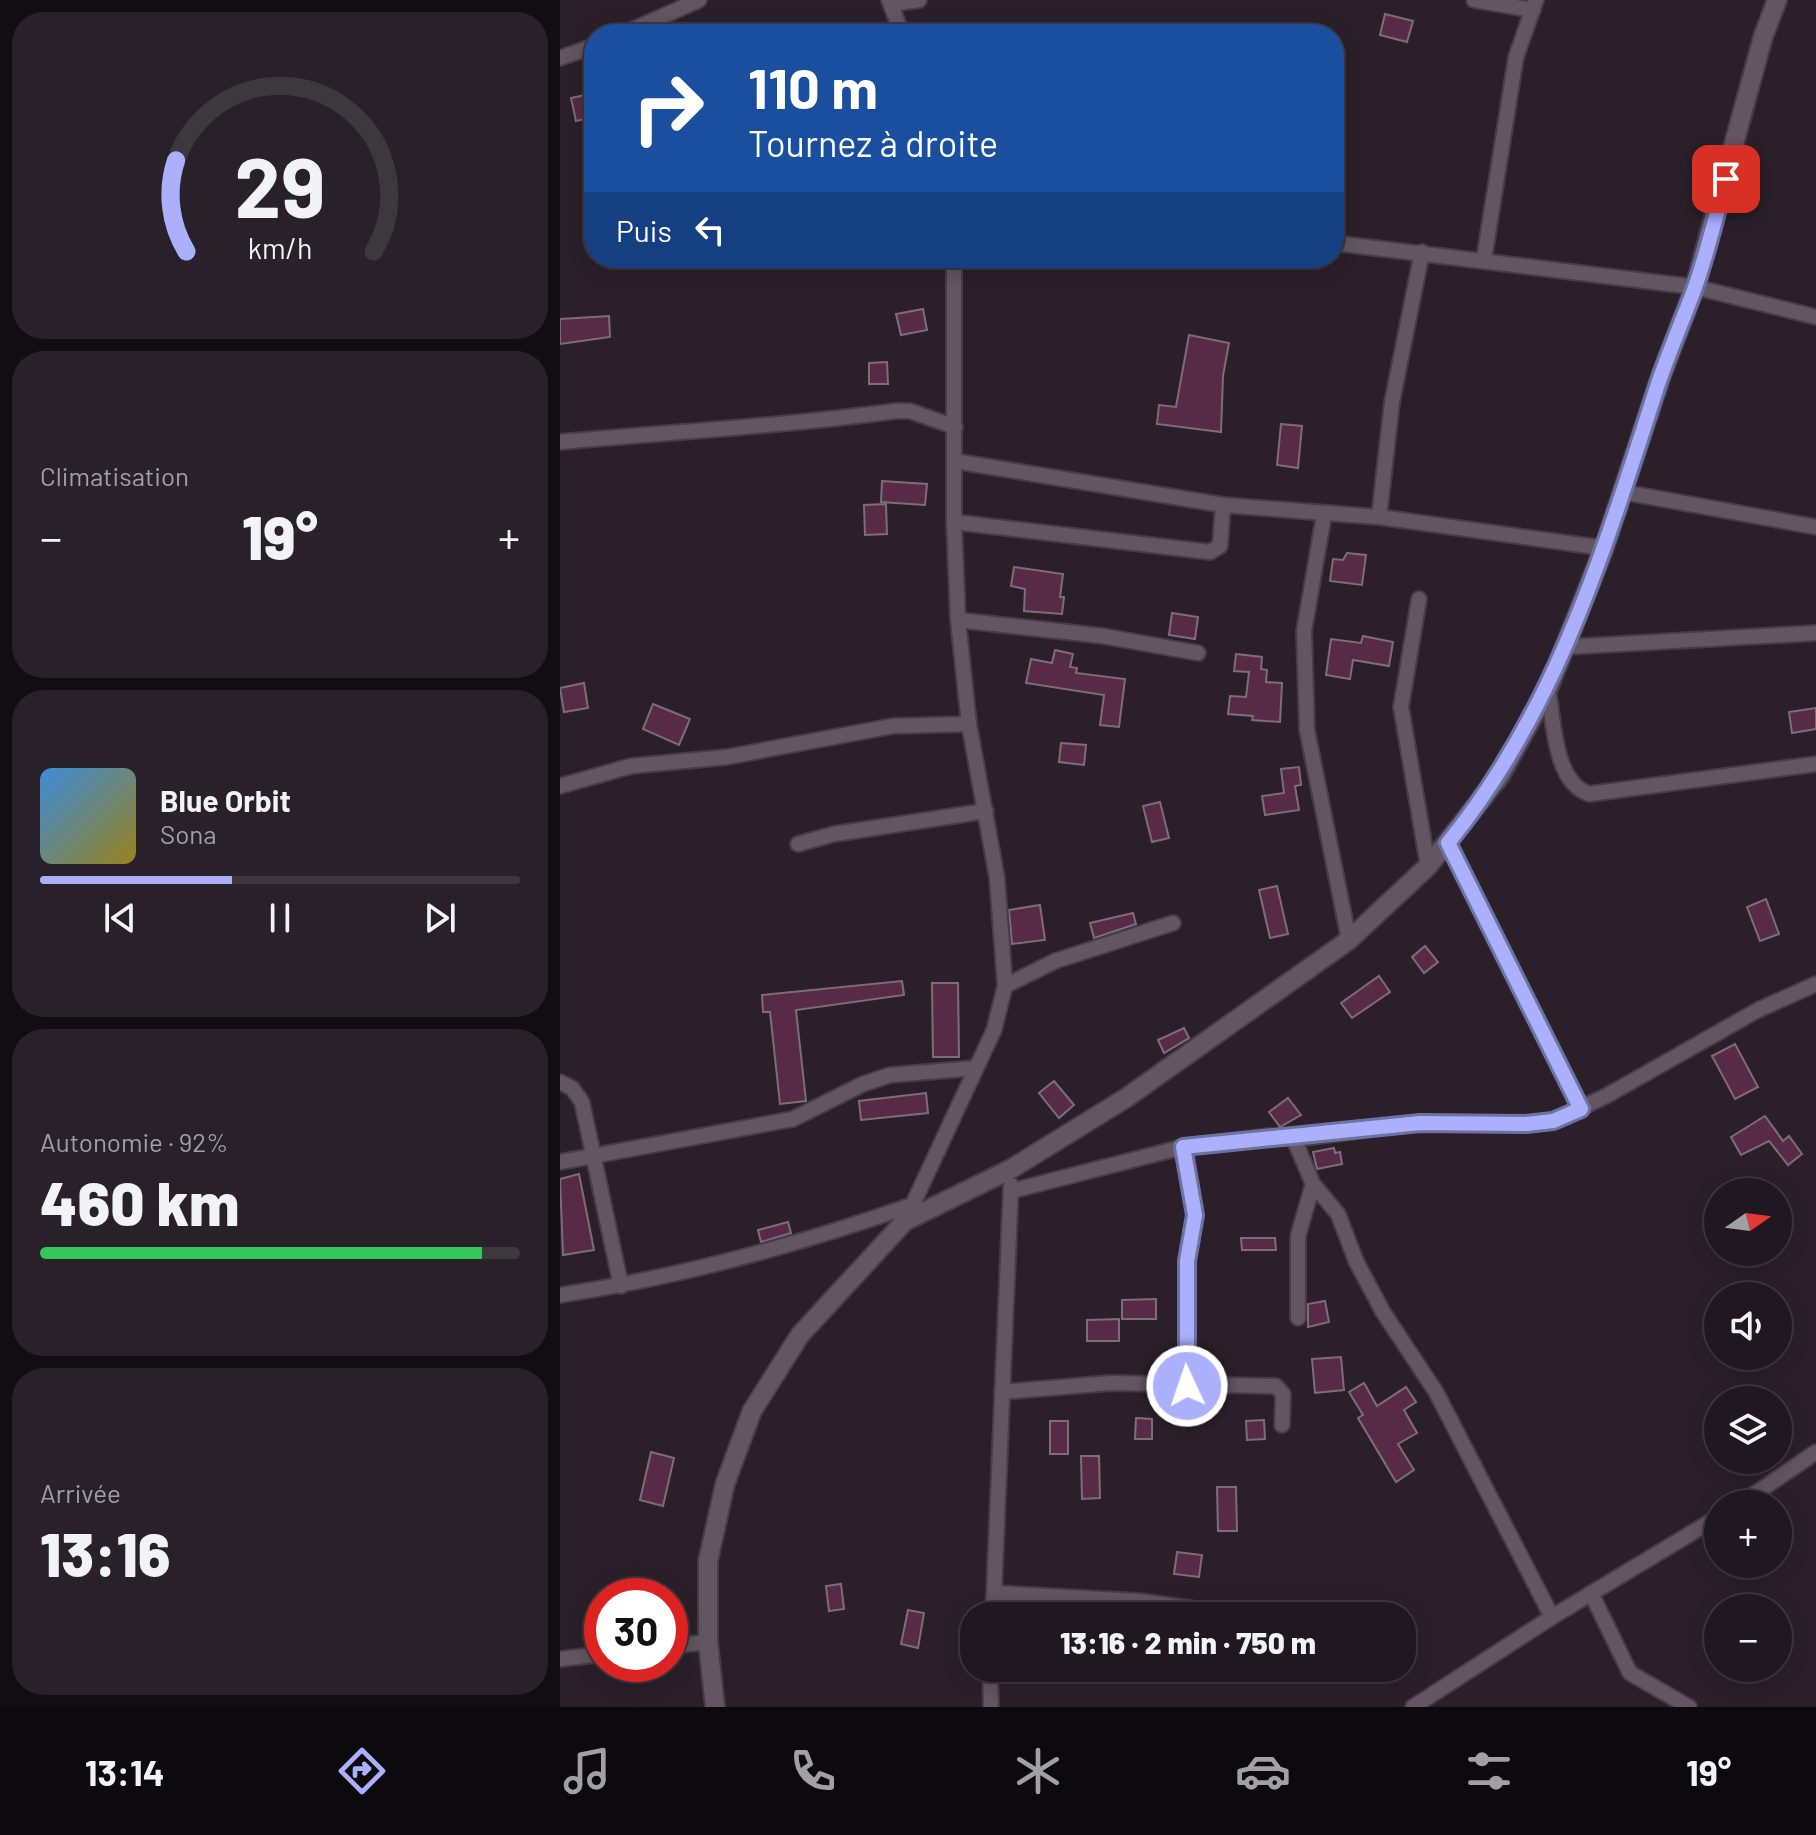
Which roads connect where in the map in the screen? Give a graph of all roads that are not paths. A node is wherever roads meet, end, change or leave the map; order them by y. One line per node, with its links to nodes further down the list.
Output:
1 (699, 0): 7 (street)
2 (919, 0): 5 (street)
3 (1474, 0): 6 (street)
4 (1777, 0): 15 (street)
5 (890, 2): 8 (street)
6 (1534, 5): 13 (street)
7 (645, 24)
8 (898, 24)
9 (584, 50): 10 (street)
10 (560, 58)
11 (1344, 244): 12 (street)
12 (1422, 252): 13 (street); 23 (street)
13 (1484, 259): 15 (street)
14 (954, 268): 17 (street)
15 (1695, 287): 16 (street); 20 (street)
16 (1816, 317)
17 (955, 427): 18 (street); 19 (street)
18 (560, 442)
19 (954, 461): 21 (street); 24 (street)
20 (1623, 492): 25 (street); 26 (street)
21 (1223, 505): 22 (street); 24 (street)
22 (1324, 515): 23 (street); 41 (street)
23 (1379, 517): 26 (street)
24 (954, 522): 28 (street)
25 (1816, 527)
26 (1604, 548): 30 (street)
27 (1419, 599): 39 (street)
28 (958, 620): 31 (street); 33 (street)
29 (1816, 633): 30 (street)
30 (1566, 647): 32 (street)
31 (1198, 653)
32 (1548, 689): 34 (street); 37 (street)
33 (969, 724): 35 (street); 36 (street)
34 (1816, 764)
35 (560, 786)
36 (986, 811): 38 (street); 43 (street)
37 (1448, 843): 39 (street); 46 (street)
38 (798, 844)
39 (1428, 866): 41 (street)
40 (1173, 923): 43 (street)
41 (1349, 940): 51 (street)
42 (1816, 984): 46 (street)
43 (1005, 986): 44 (street)
44 (976, 1068): 49 (street); 54 (street)
45 (560, 1082): 49 (street)
46 (1581, 1109): 47 (street)
47 (1294, 1139): 48 (street); 52 (street)
48 (1183, 1147): 53 (street); 58 (street)
49 (595, 1157): 50 (street); 55 (street)
50 (560, 1162)
51 (1011, 1169): 53 (street); 54 (street)
52 (1313, 1184): 57 (street); 68 (street)
53 (1011, 1191): 59 (street)
54 (908, 1213): 55 (street); 69 (street)
55 (621, 1286): 56 (street)
56 (560, 1295)
57 (1298, 1318)
58 (1187, 1386): 59 (street); 60 (street)
59 (1002, 1392): 64 (street)
60 (1282, 1425)
61 (1816, 1452): 62 (street)
62 (1760, 1490)
63 (1704, 1525): 65 (street)
64 (994, 1593): 66 (street); 67 (street)
65 (1591, 1593): 68 (street); 77 (street)
66 (994, 1602)
67 (1146, 1602)
68 (1552, 1617): 76 (street)
69 (708, 1642): 70 (street); 74 (street)
70 (688, 1644)
71 (584, 1656): 72 (street)
72 (560, 1659)
73 (990, 1682): 75 (street)
74 (715, 1707)
75 (991, 1707)
76 (1413, 1707)
77 (1689, 1707)

